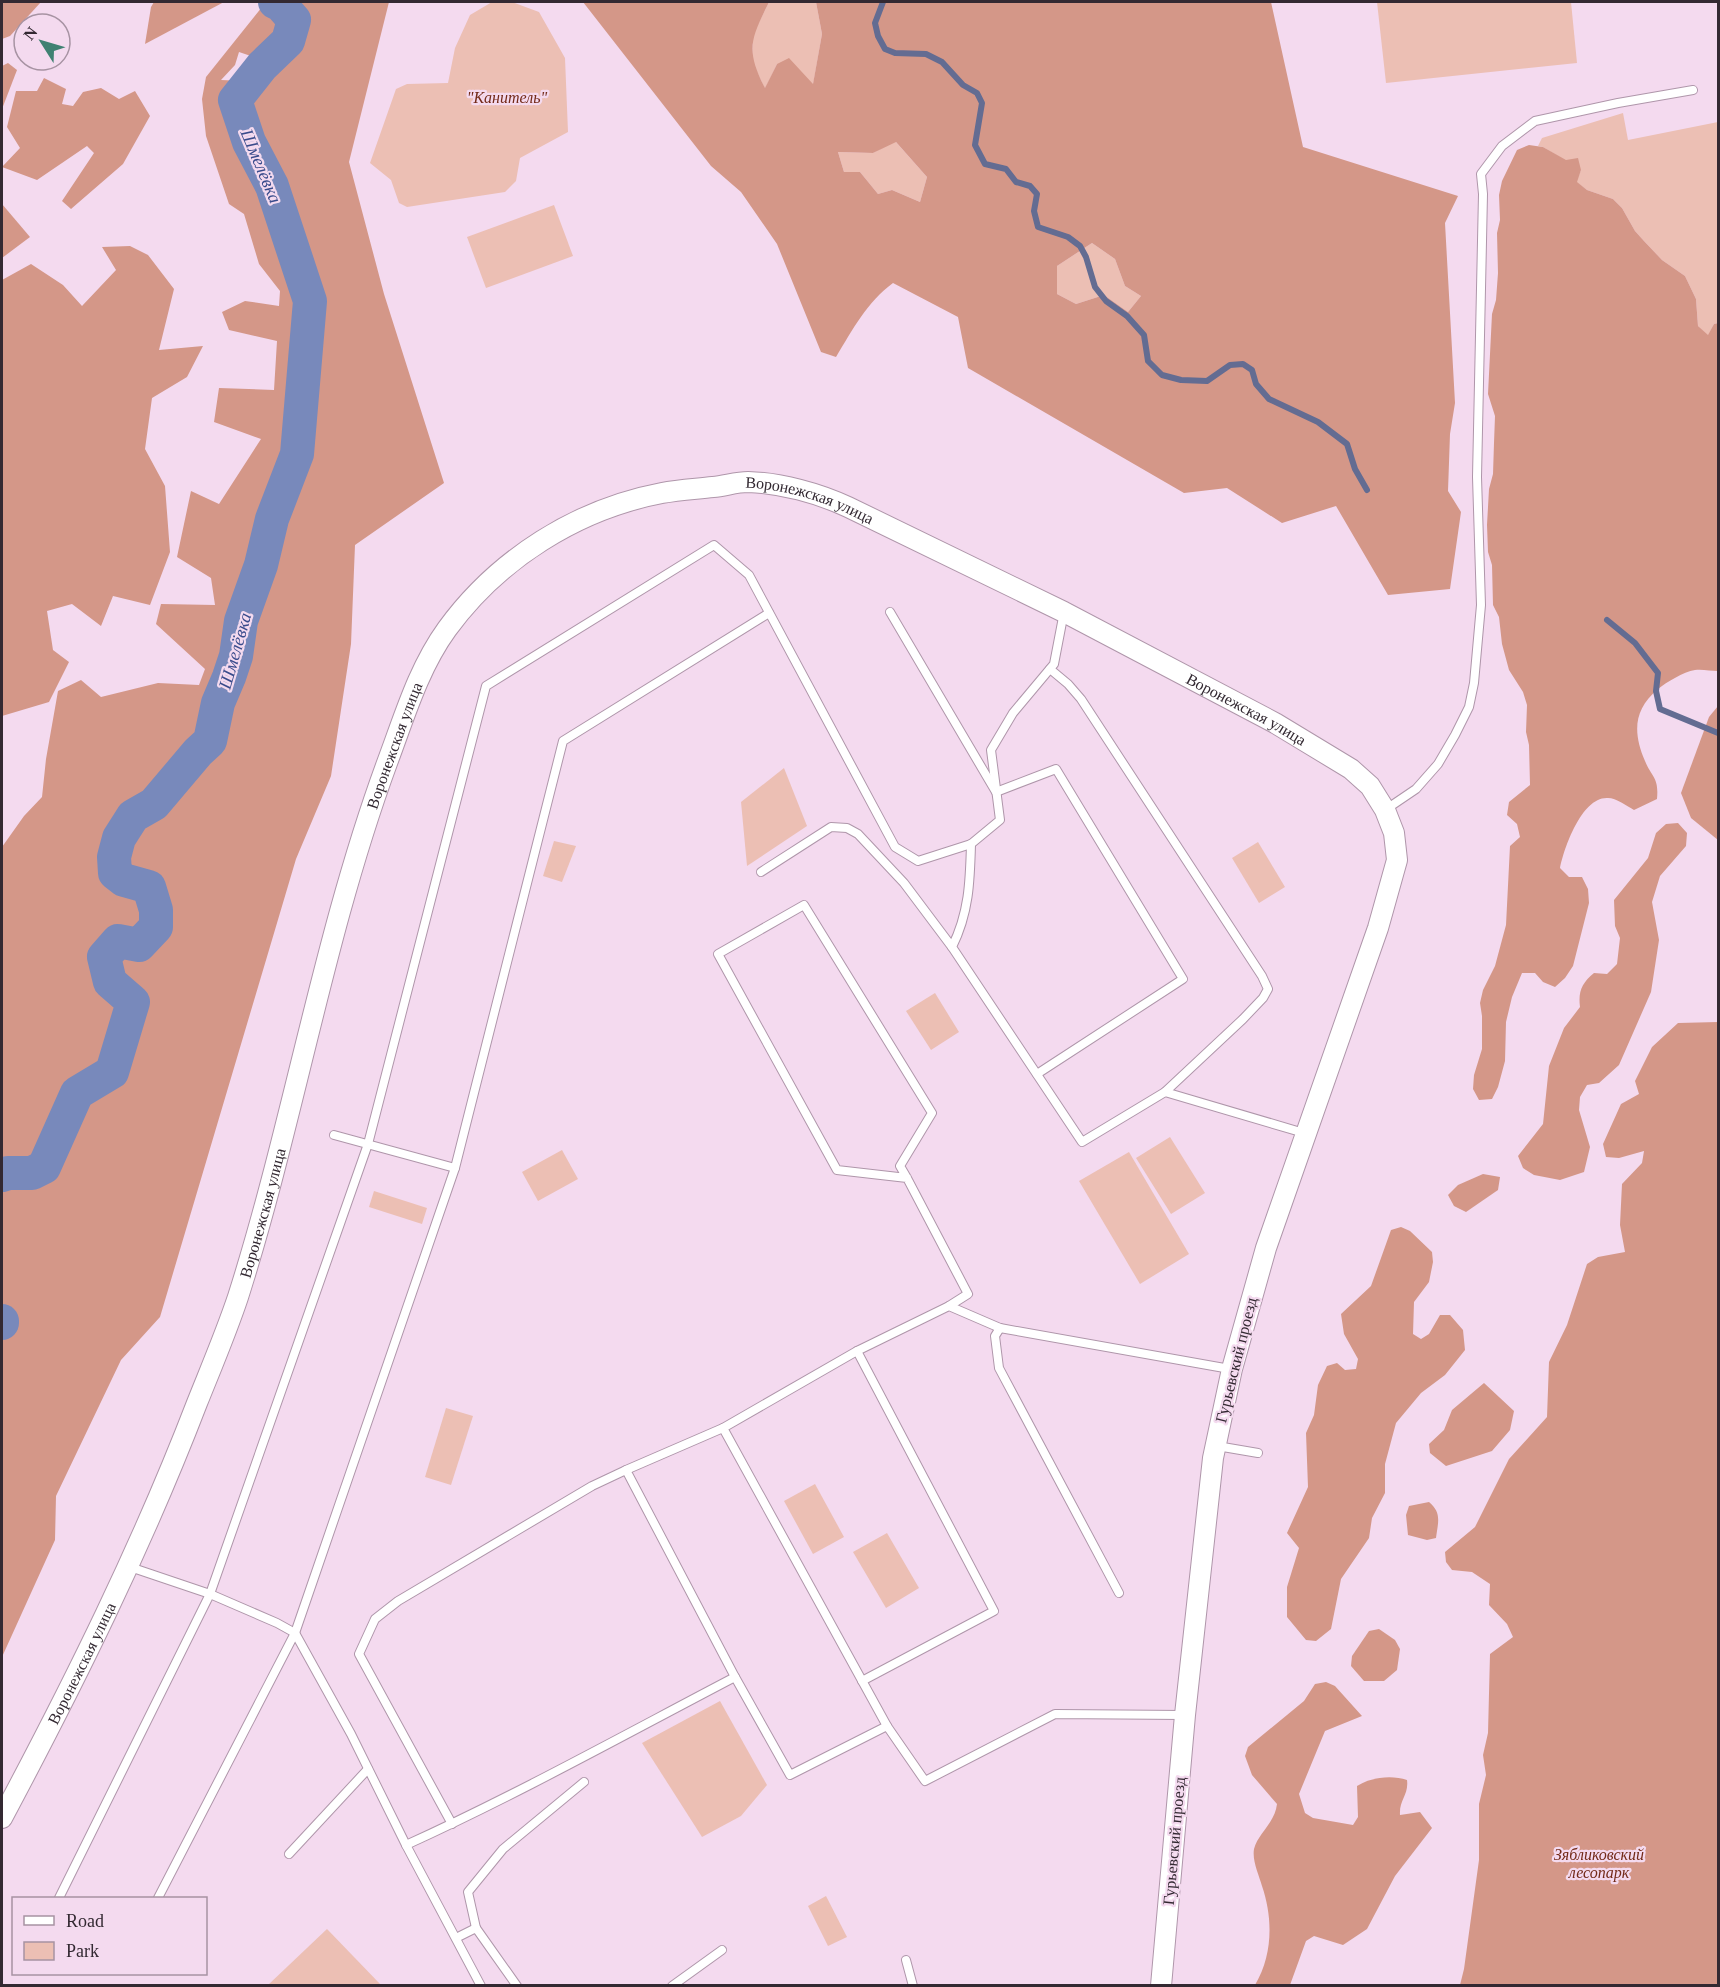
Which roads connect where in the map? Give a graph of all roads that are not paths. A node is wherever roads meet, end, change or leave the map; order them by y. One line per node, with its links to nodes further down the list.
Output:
1 (1693, 90): 8 (lane)
2 (890, 612): 7 (lane)
3 (1064, 612): 5 (lane); 6 (street, Воронежская улица); 27 (street, Воронежская улица)
4 (769, 613): 9 (lane); 16 (lane); 17 (lane)
5 (1050, 669): 7 (lane); 13 (lane)
6 (1351, 769): 8 (street, Гурьевский проезд)
7 (996, 792): 9 (lane); 12 (lane)
8 (1385, 810): 14 (street, Гурьевский проезд)
9 (971, 844): 11 (lane)
10 (761, 872): 11 (lane)
11 (952, 947): 12 (lane)
12 (1037, 1074): 13 (lane)
13 (1165, 1092): 14 (lane)
14 (1305, 1133): 22 (street, Гурьевский проезд)
15 (334, 1135): 16 (lane)
16 (368, 1144): 17 (lane); 29 (lane)
17 (455, 1168): 30 (lane)
18 (906, 1178): 18 (lane); 19 (lane)
19 (949, 1306): 20 (lane); 21 (lane)
20 (1000, 1328): 22 (lane); 28 (lane)
21 (857, 1351): 23 (lane); 32 (lane)
22 (1232, 1369): 24 (street, Гурьевский проезд)
23 (723, 1428): 26 (lane); 32 (lane)
24 (1215, 1446): 25 (lane); 33 (street, Гурьевский проезд)
25 (1258, 1453)
26 (626, 1470): 31 (lane); 38 (lane)
27 (128, 1567): 29 (lane); 37 (street, Воронежская улица)
28 (1119, 1593)
29 (210, 1594): 30 (lane); 41 (lane)
30 (295, 1633): 35 (lane); 42 (lane)
31 (735, 1677): 34 (lane); 38 (lane)
32 (862, 1681): 34 (lane)
33 (1185, 1715): 34 (lane); 51 (street, Гурьевский проезд)
34 (887, 1726)
35 (368, 1769): 39 (lane); 40 (lane)
36 (584, 1782): 43 (lane)
37 (2, 1818)
38 (452, 1824): 39 (lane)
39 (406, 1845): 44 (lane)
40 (289, 1854)
41 (60, 1897)
42 (159, 1897)
43 (476, 1928): 44 (lane); 48 (lane)
44 (456, 1938): 47 (lane)
45 (722, 1950): 49 (lane)
46 (906, 1960): 50 (lane)
47 (481, 1986)
48 (517, 1986)
49 (672, 1986)
50 (913, 1986)
51 (1161, 1986)

